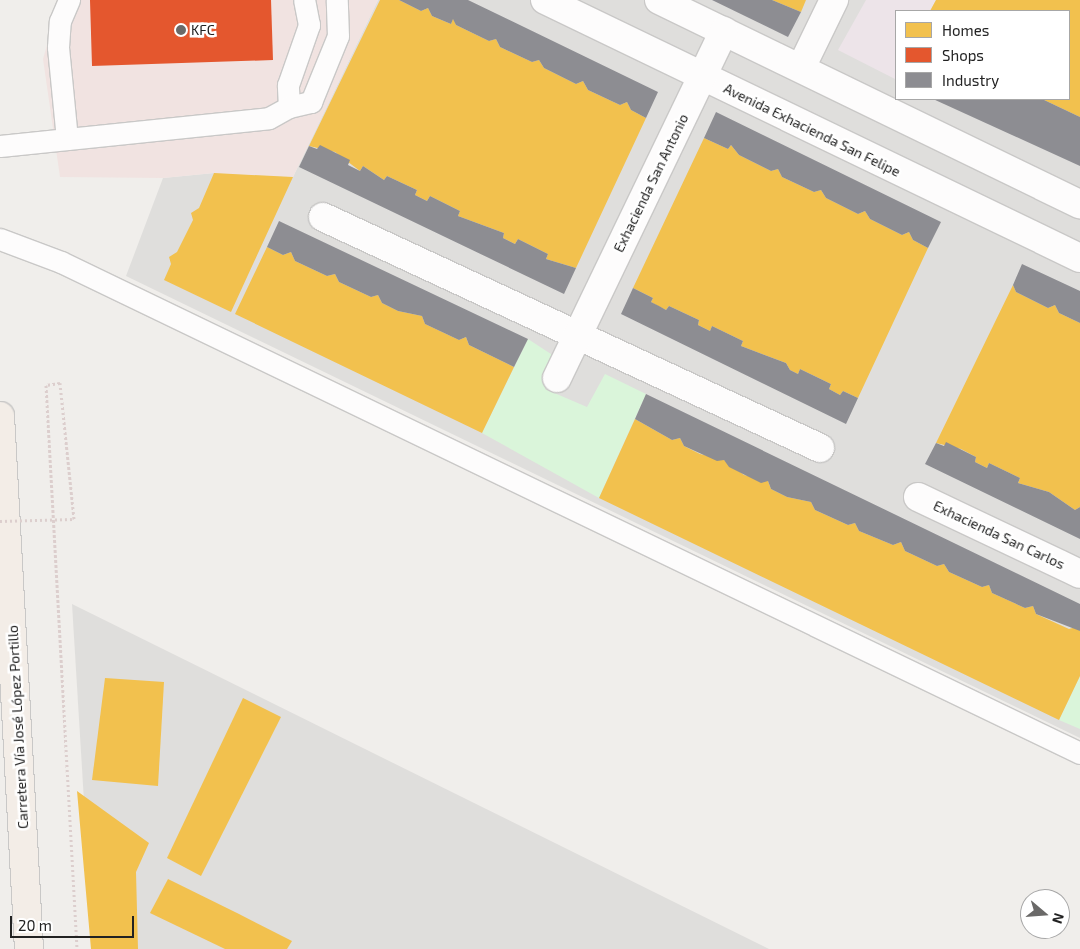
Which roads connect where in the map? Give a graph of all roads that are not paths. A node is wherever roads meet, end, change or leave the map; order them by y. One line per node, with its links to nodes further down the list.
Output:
1 (69, 0): 11 (lane)
2 (304, 0): 10 (lane)
3 (338, 0): 10 (lane)
4 (546, 0): 9 (street, Avenida Exhacienda San Felipe)
5 (659, 0): 7 (street)
6 (834, 0): 8 (street)
7 (724, 31): 8 (street); 9 (street, Exhacienda San Antonio)
8 (801, 68): 13 (street)
9 (702, 77): 16 (street, Avenida Exhacienda San Felipe); 17 (street, Exhacienda San Antonio)
10 (289, 107): 11 (lane)
11 (66, 139): 12 (lane)
12 (0, 146)
13 (1080, 204)
14 (323, 217): 17 (street)
15 (0, 239): 23 (lane)
16 (1080, 258)
17 (578, 335): 18 (street, Exhacienda San Antonio); 20 (street)
18 (558, 378)
19 (0, 416): 24 (main road, Carretera Vía José López Portillo)
20 (820, 448)
21 (918, 497): 22 (street, Exhacienda San Carlos)
22 (1080, 574)
23 (1080, 753)
24 (30, 949)

